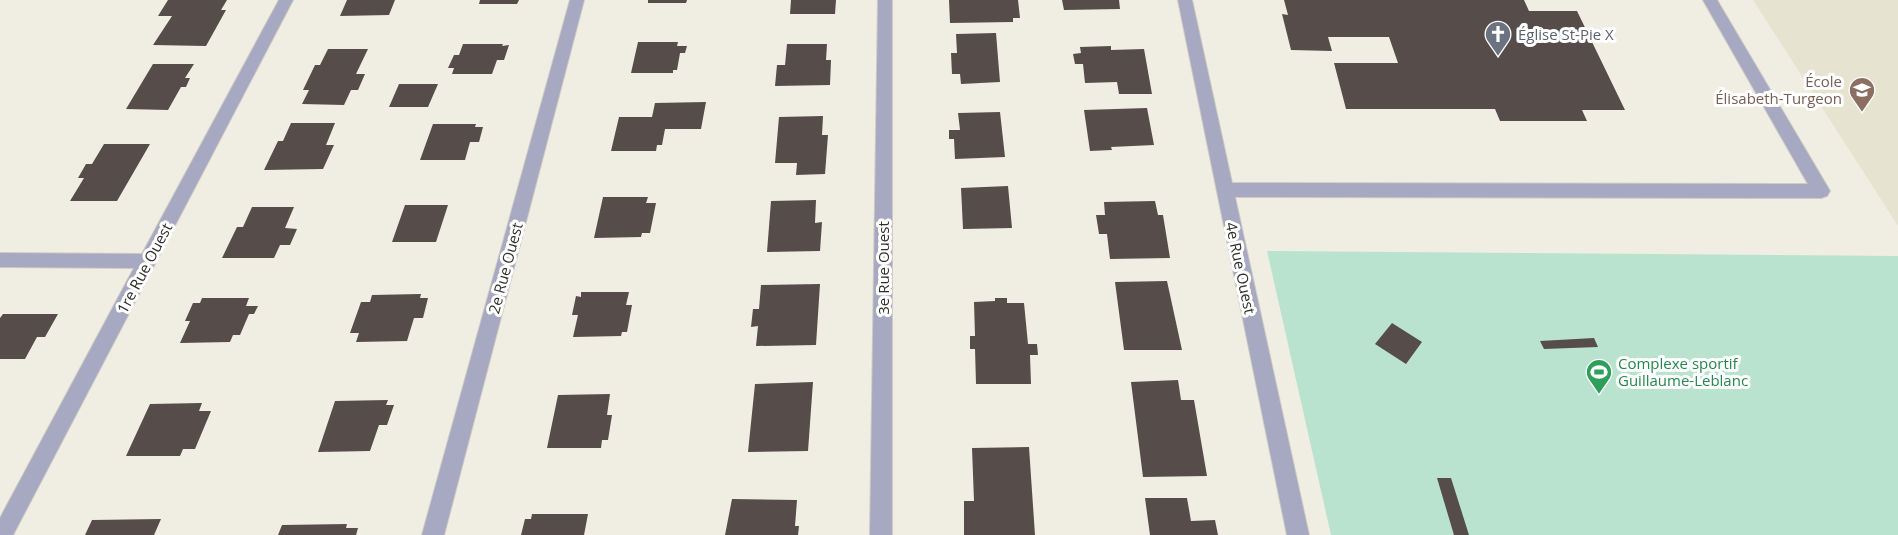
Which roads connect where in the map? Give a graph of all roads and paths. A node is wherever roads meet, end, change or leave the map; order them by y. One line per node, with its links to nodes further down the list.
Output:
1 (286, 0): 8 (street, 1re Rue Ouest)
2 (577, 0): 10 (street, 2e Rue Ouest)
3 (885, 0): 11 (street, 3e Rue Ouest)
4 (1185, 0): 6 (street, 4e Rue Ouest)
5 (1710, 0): 6 (street)
6 (1225, 190): 12 (street, 4e Rue Ouest)
7 (0, 260): 8 (street)
8 (148, 261): 9 (street, 1re Rue Ouest)
9 (2, 535)
10 (433, 535)
11 (881, 535)
12 (1298, 535)

